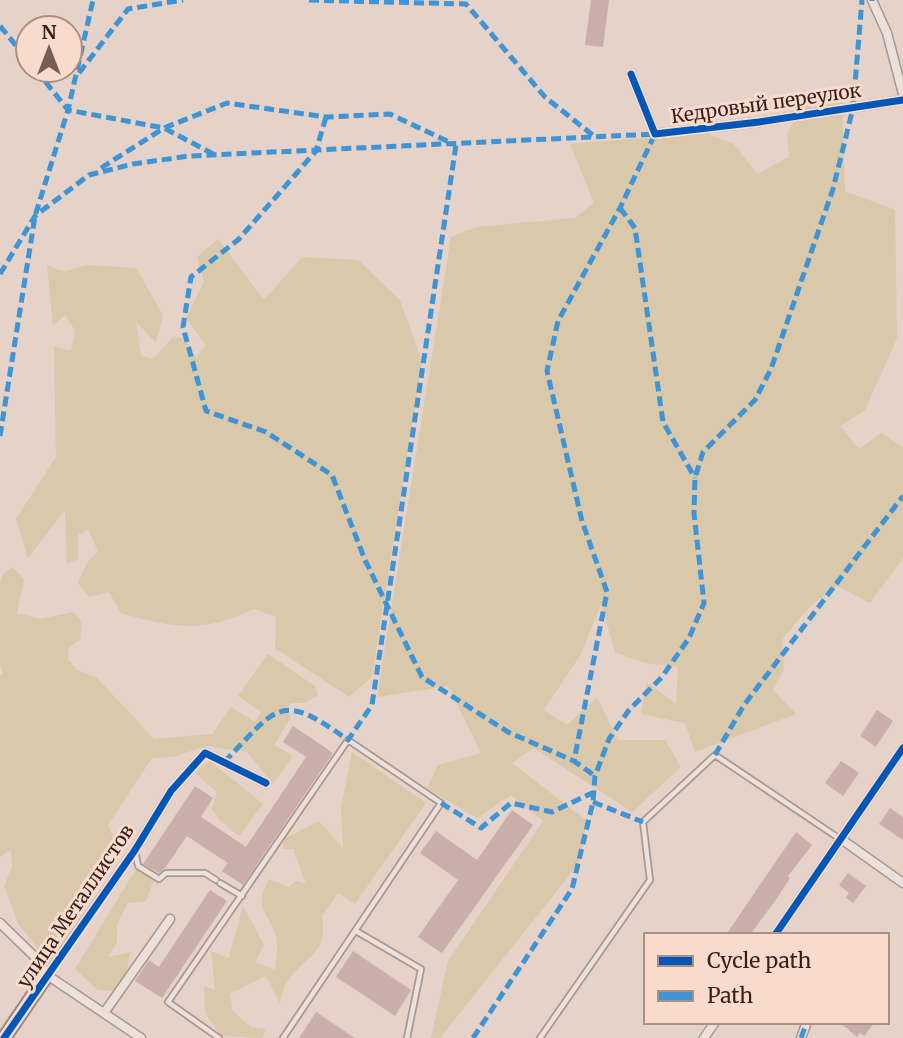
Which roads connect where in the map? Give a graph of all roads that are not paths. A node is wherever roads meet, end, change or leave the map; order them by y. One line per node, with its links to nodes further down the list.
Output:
1 (872, 0): 3 (street)
2 (631, 74): 4 (street, Кедровый переулок)
3 (903, 94)
4 (903, 100)
5 (903, 748): 7 (street)
6 (266, 783): 8 (street, улица Металлистов)
7 (841, 839): 9 (street); 14 (street); 22 (lane)
8 (135, 850): 10 (lane); 15 (street, улица Металлистов)
9 (903, 883)
10 (242, 896): 13 (lane); 19 (lane)
11 (170, 919): 16 (street)
12 (0, 923): 15 (street)
13 (356, 931): 20 (lane); 21 (lane)
14 (776, 933)
15 (47, 975): 16 (street); 17 (street, улица Металлистов)
16 (104, 1013): 18 (street)
17 (4, 1038)
18 (141, 1038)
19 (219, 1038)
20 (283, 1038)
21 (407, 1038)
22 (540, 1038)

